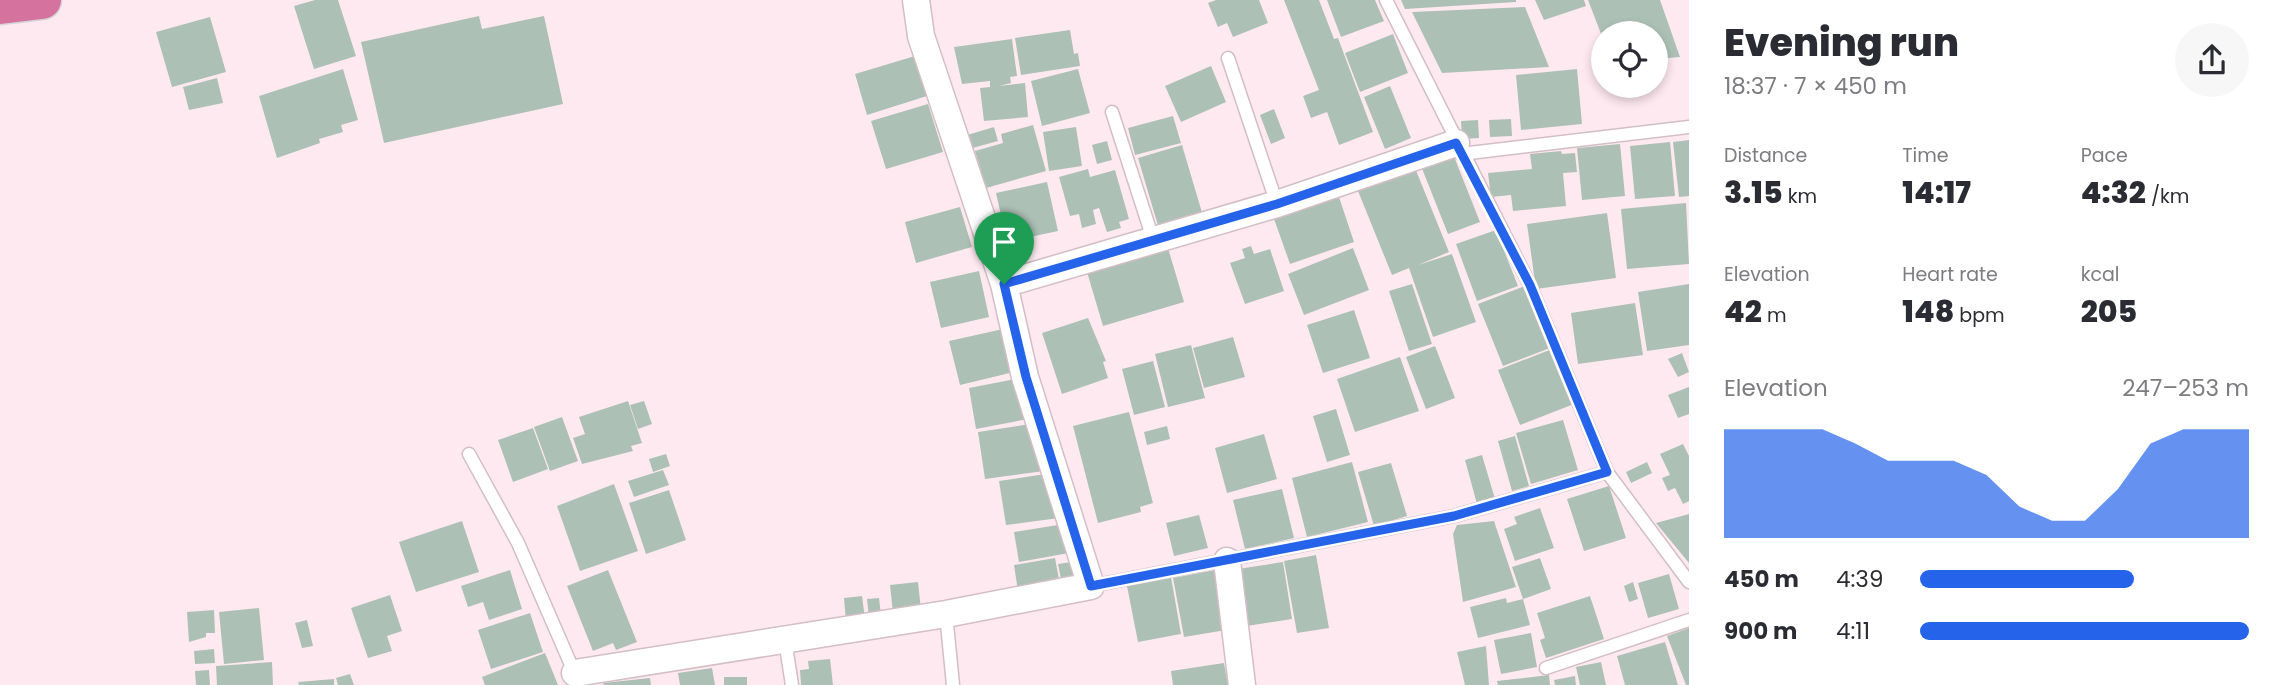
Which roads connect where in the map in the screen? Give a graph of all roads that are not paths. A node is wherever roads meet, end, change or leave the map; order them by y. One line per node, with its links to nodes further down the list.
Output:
1 (42, 0): 4 (highway)
2 (916, 0): 11 (street)
3 (1385, 0): 8 (lane)
4 (0, 5)
5 (1228, 58): 9 (lane)
6 (1112, 112): 10 (lane)
7 (1689, 127): 8 (lane)
8 (1459, 148): 9 (street); 13 (lane)
9 (1277, 204): 10 (street)
10 (1153, 239): 11 (street)
11 (1004, 284): 16 (street)
12 (469, 454): 21 (lane)
13 (1607, 472): 14 (lane); 15 (lane)
14 (1227, 561): 16 (lane); 24 (street)
15 (1689, 582)
16 (1091, 586): 17 (street)
17 (946, 614): 19 (street); 23 (lane)
18 (1689, 620): 20 (lane)
19 (785, 640): 21 (street); 22 (lane)
20 (1546, 668)
21 (575, 679)
22 (792, 685)
23 (953, 685)
24 (1241, 685)

